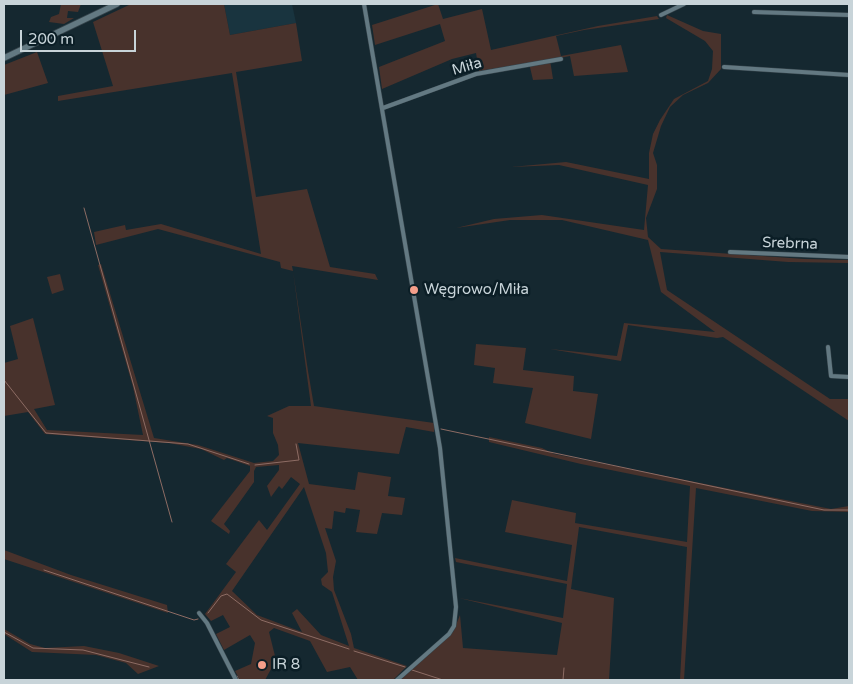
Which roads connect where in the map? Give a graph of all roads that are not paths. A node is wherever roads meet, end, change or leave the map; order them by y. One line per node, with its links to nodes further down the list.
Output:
1 (117, 4): 7 (main road)
2 (364, 4): 11 (street)
3 (684, 4): 5 (street)
4 (754, 12): 6 (street)
5 (661, 15)
6 (849, 15)
7 (4, 58)
8 (561, 59): 11 (street, Miła)
9 (724, 67): 10 (street)
10 (849, 75)
11 (383, 108): 18 (street)
12 (730, 252): 13 (street, Srebrna)
13 (849, 257)
14 (828, 347): 15 (street)
15 (849, 377)
16 (199, 613): 17 (street)
17 (236, 680)
18 (397, 680)

